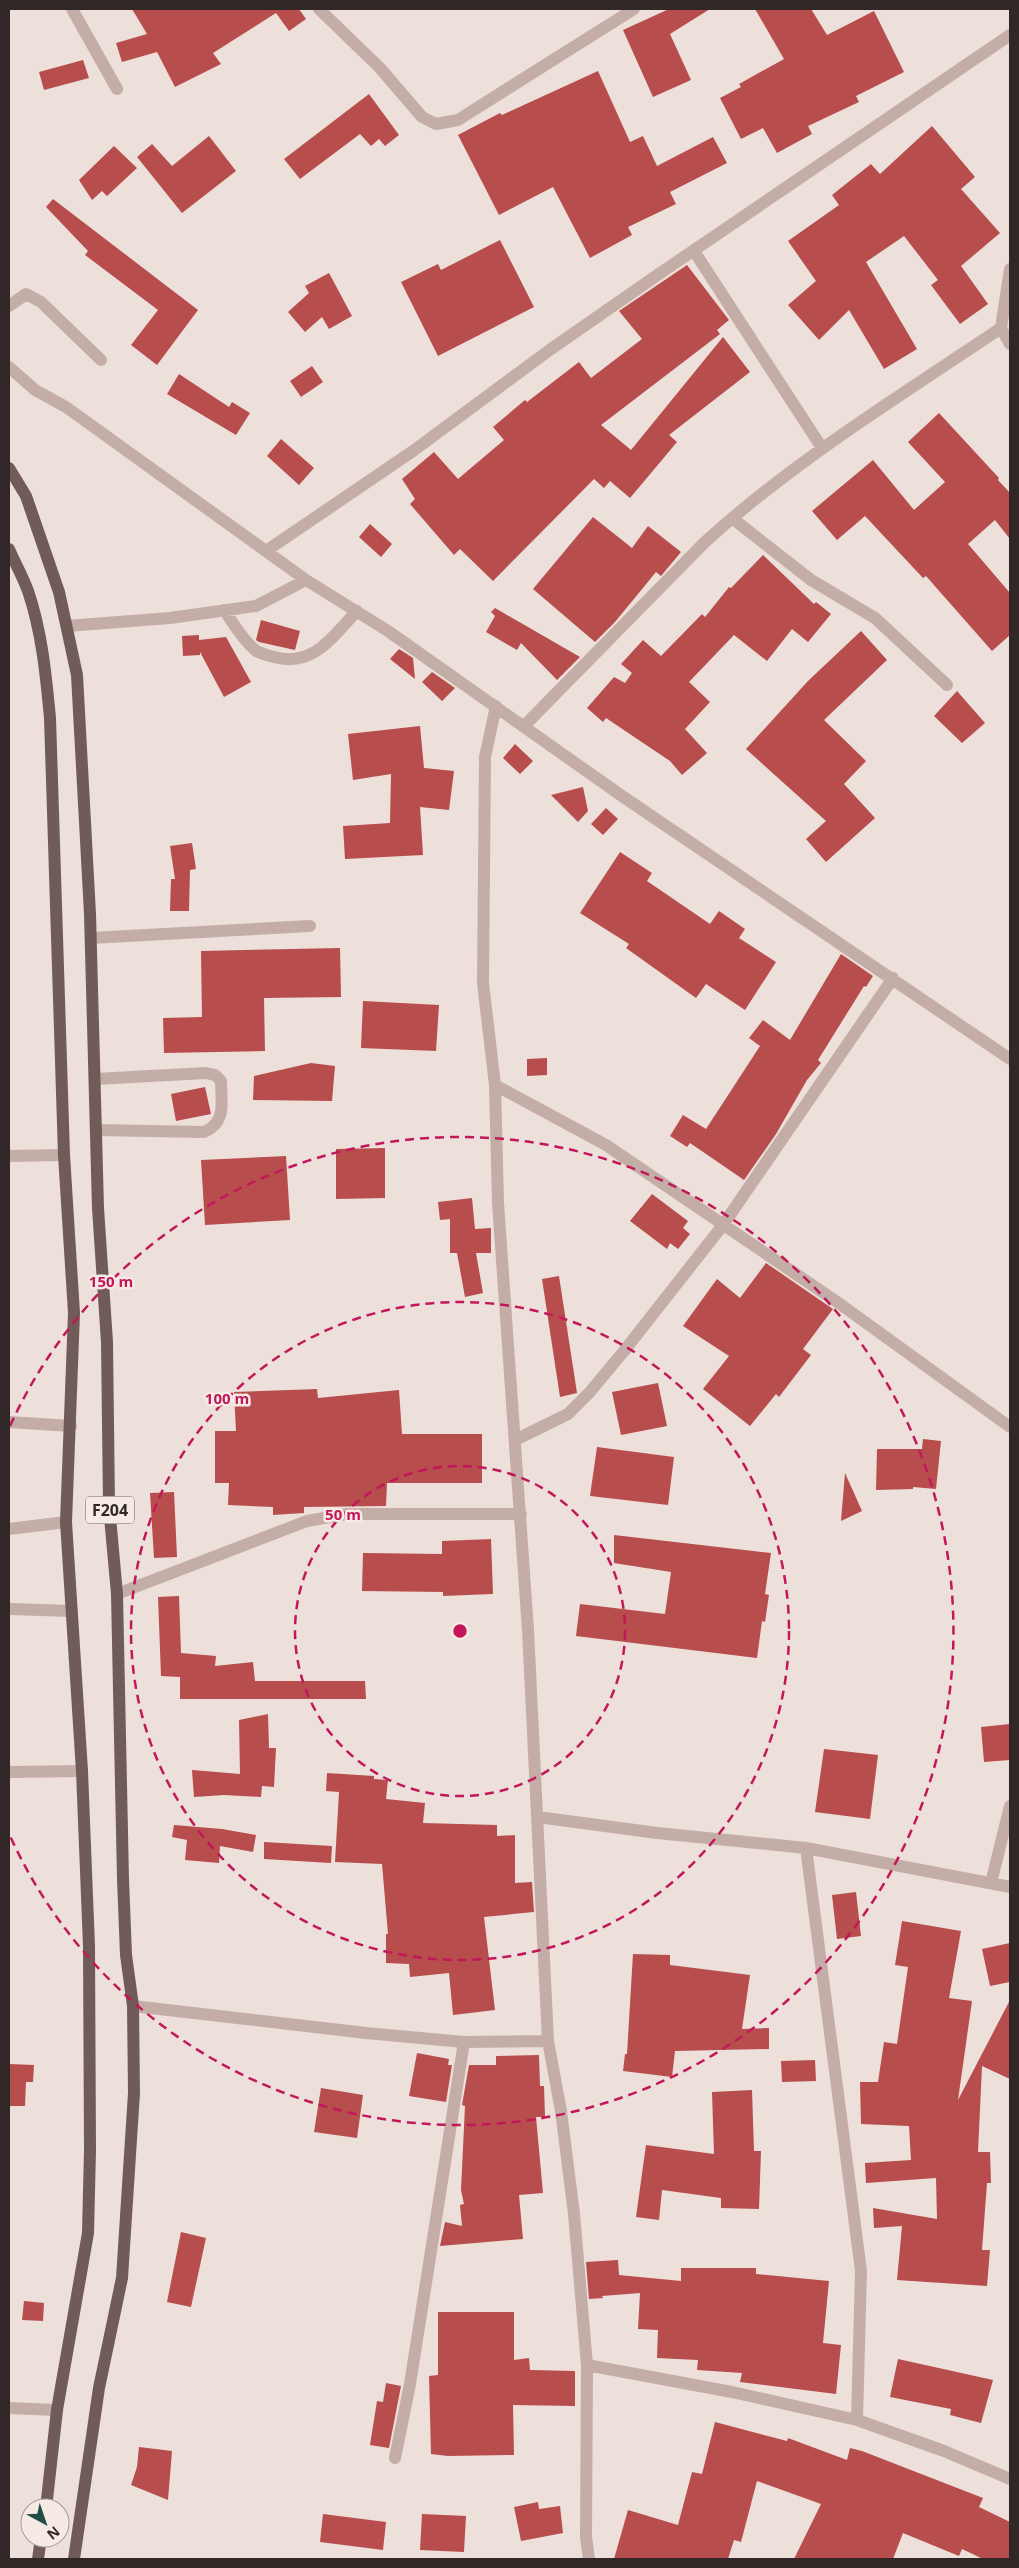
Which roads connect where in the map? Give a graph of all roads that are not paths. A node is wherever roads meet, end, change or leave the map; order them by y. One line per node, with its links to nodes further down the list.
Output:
1 (72, 9): 5 (street)
2 (319, 9): 3 (street)
3 (634, 9)
4 (1010, 35): 6 (street)
5 (117, 88)
6 (694, 251): 13 (street); 17 (street)
7 (1010, 269): 9 (street)
8 (9, 306): 11 (street)
9 (1001, 328): 10 (street); 13 (street)
10 (1010, 344)
11 (101, 360)
12 (9, 368): 17 (street)
13 (822, 448): 15 (street)
14 (9, 468): 21 (main road, F204)
15 (732, 518): 22 (street); 24 (street)
16 (9, 549): 32 (main road, F204)
17 (266, 551): 18 (street)
18 (306, 580): 19 (street); 20 (street)
19 (224, 610): 20 (street); 21 (street)
20 (356, 612): 23 (street)
21 (67, 626): 26 (main road, F204)
22 (947, 685)
23 (496, 706): 24 (street); 30 (street)
24 (525, 725): 27 (street)
25 (310, 926): 26 (street)
26 (90, 938): 29 (main road, F204)
27 (893, 978): 28 (street); 34 (street)
28 (1010, 1059)
29 (95, 1079): 31 (main road, F204); 31 (street)
30 (495, 1085): 34 (street); 38 (street)
31 (96, 1130): 42 (main road, F204)
32 (64, 1155): 33 (street); 36 (main road, F204)
33 (9, 1156)
34 (723, 1225): 37 (street); 38 (street)
35 (9, 1422): 36 (street)
36 (71, 1426): 40 (main road, F204)
37 (1010, 1427)
38 (515, 1440): 39 (street)
39 (520, 1514): 42 (street); 48 (street)
40 (66, 1522): 41 (street); 44 (main road, F204)
41 (9, 1529)
42 (117, 1594): 52 (main road, F204)
43 (9, 1609): 44 (street)
44 (72, 1611): 45 (main road, F204)
45 (82, 1770): 46 (street); 57 (main road, F204)
46 (9, 1772)
47 (1010, 1806): 50 (street)
48 (538, 1817): 49 (street); 53 (street)
49 (806, 1848): 50 (street); 58 (street)
50 (991, 1883): 51 (street)
51 (1010, 1887)
52 (133, 2006): 54 (street); 62 (main road, F204)
53 (548, 2041): 54 (street); 55 (street)
54 (464, 2042): 59 (street)
55 (587, 2364): 58 (street); 63 (street)
56 (9, 2408): 57 (street)
57 (57, 2410): 61 (main road, F204)
58 (857, 2420): 60 (street)
59 (394, 2458)
60 (1010, 2479)
61 (47, 2498)
62 (74, 2559)
63 (589, 2559)

